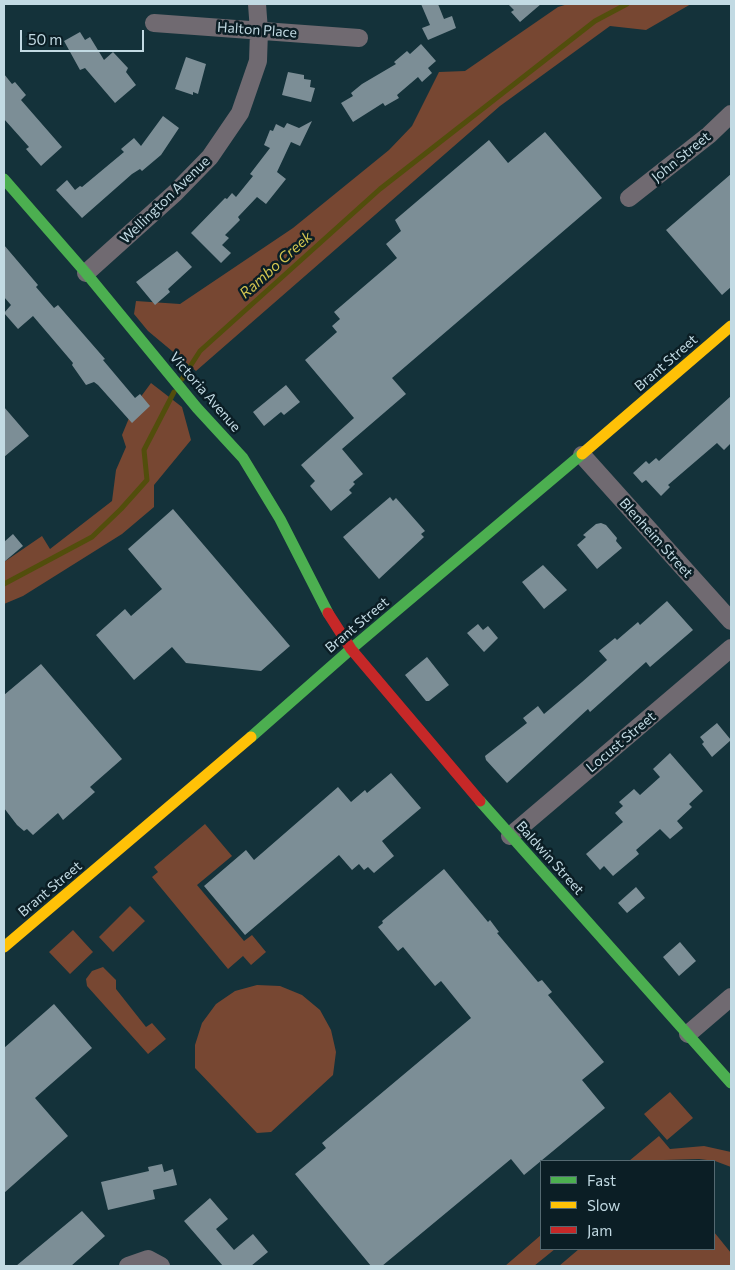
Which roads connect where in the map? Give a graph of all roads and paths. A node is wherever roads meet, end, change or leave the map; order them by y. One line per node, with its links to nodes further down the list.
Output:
1 (256, 4): 3 (street, Wellington Avenue)
2 (154, 23): 3 (street, Halton Place)
3 (259, 31): 4 (street, Halton Place); 8 (street, Wellington Avenue)
4 (359, 38)
5 (731, 114): 7 (street, John Street)
6 (4, 179): 8 (street, Victoria Avenue)
7 (629, 198)
8 (86, 273): 13 (street, Victoria Avenue)
9 (731, 326): 10 (street, Brant Street)
10 (582, 455): 11 (street, Blenheim Street); 13 (street, Brant Street)
11 (731, 620)
12 (731, 648): 14 (street, Locust Street)
13 (351, 649): 14 (street, Baldwin Street); 15 (street, Brant Street)
14 (510, 836): 17 (street, Baldwin Street)
15 (4, 947)
16 (731, 997): 17 (street)
17 (688, 1034): 18 (street, Baldwin Street)
18 (731, 1083)
19 (128, 1266): 20 (street)
20 (161, 1266)

